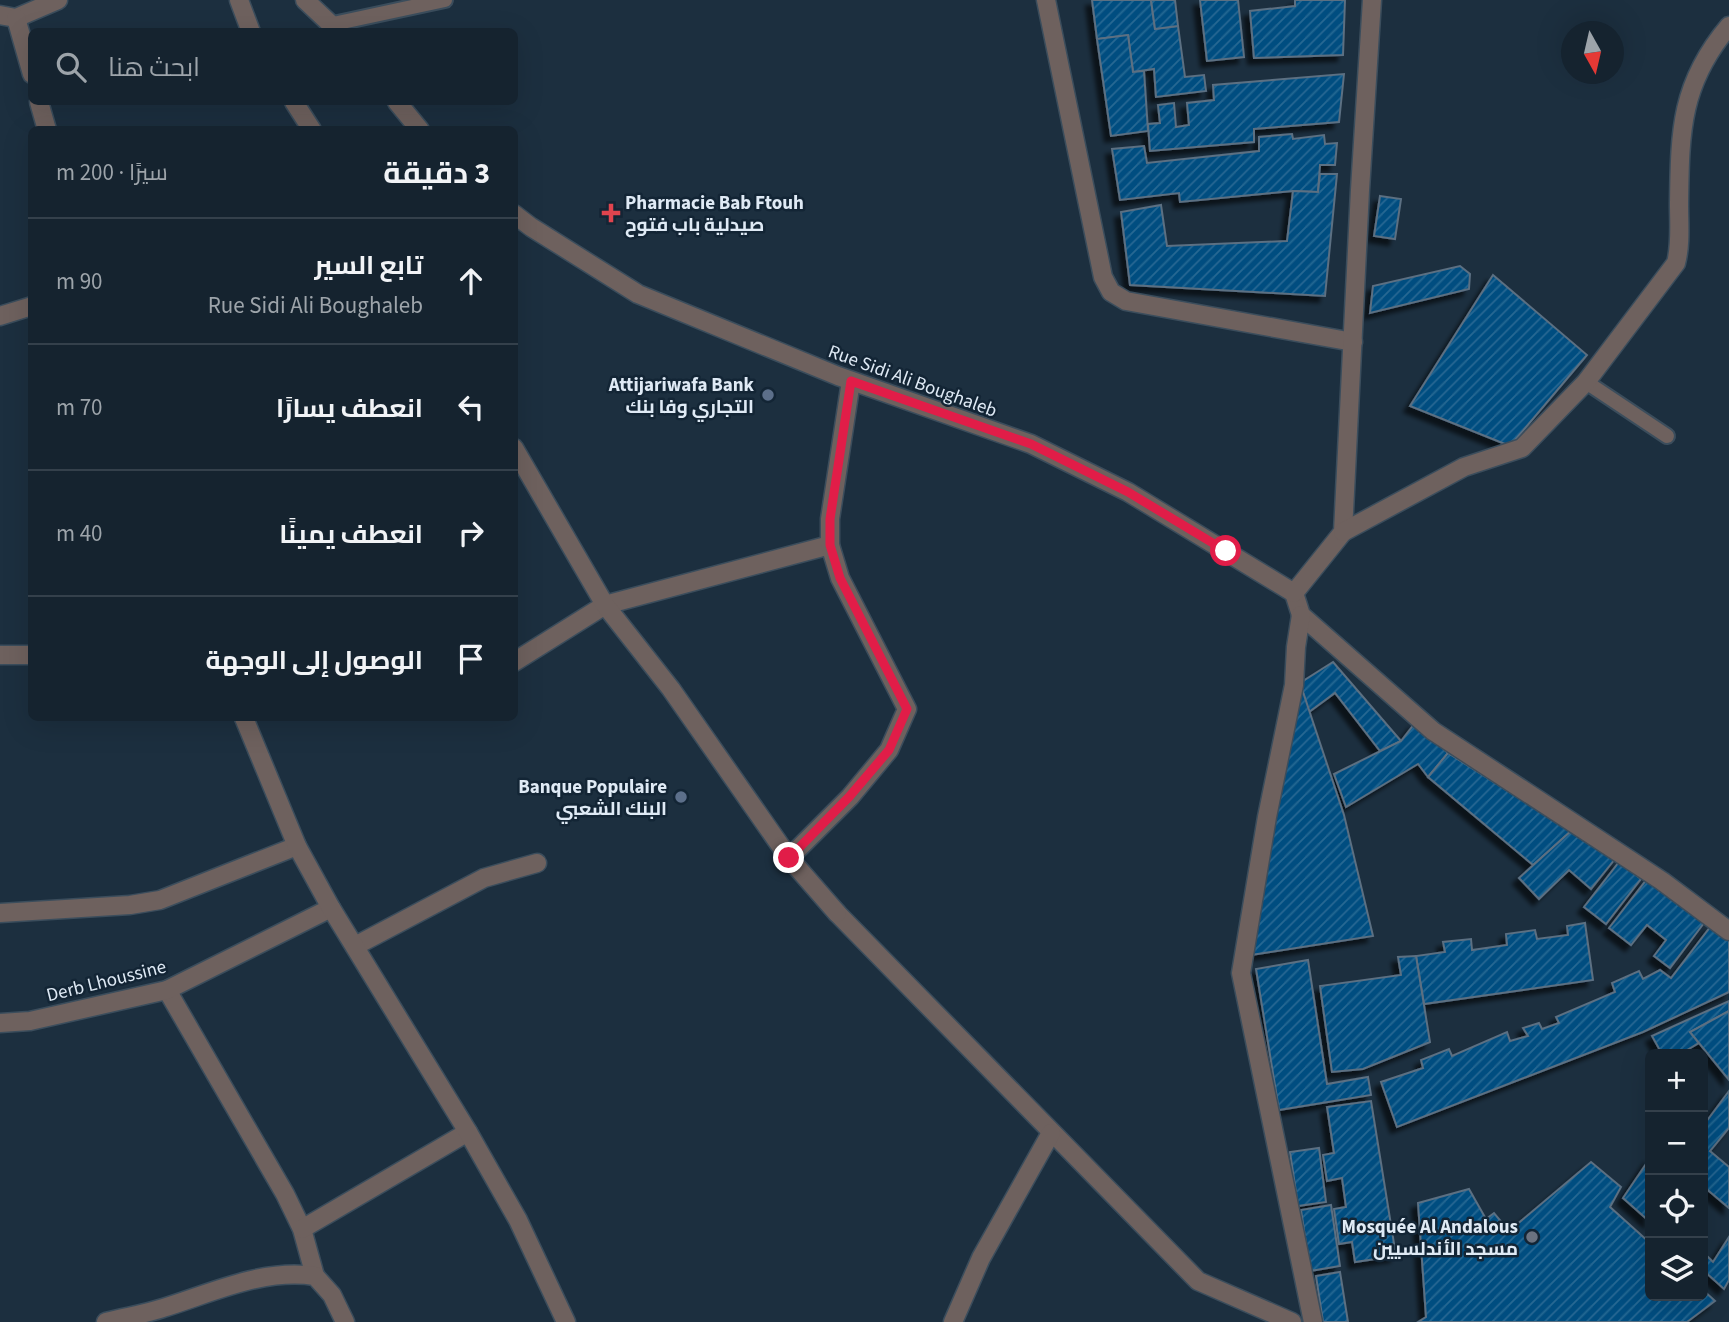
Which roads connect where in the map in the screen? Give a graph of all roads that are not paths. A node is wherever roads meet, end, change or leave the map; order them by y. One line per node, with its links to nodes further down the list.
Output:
1 (58, 0): 7 (street)
2 (239, 0): 9 (street)
3 (305, 0): 10 (street)
4 (446, 0): 10 (lane)
5 (1046, 0): 21 (street)
6 (1372, 0): 21 (street)
7 (8, 17): 11 (street)
8 (1729, 26): 23 (street)
9 (250, 28)
10 (336, 28)
11 (28, 64)
12 (40, 105): 15 (street)
13 (296, 105): 16 (street)
14 (399, 105): 17 (street)
15 (46, 126)
16 (309, 126)
17 (417, 126)
18 (518, 217): 22 (street, Rue Sidi Ali Boughaleb)
19 (28, 307): 20 (street)
20 (0, 316)
21 (1353, 342): 26 (street)
22 (851, 381): 27 (street); 28 (street, Rue Sidi Ali Boughaleb)
23 (1587, 382): 24 (lane); 26 (street)
24 (1667, 436)
25 (518, 455): 29 (street)
26 (1343, 532): 28 (street)
27 (830, 545): 29 (street); 36 (street)
28 (1294, 593): 30 (street)
29 (604, 605): 33 (street); 36 (street)
30 (1301, 615): 40 (street); 53 (street)
31 (0, 655): 32 (street)
32 (28, 655)
33 (518, 659)
34 (245, 721): 35 (street)
35 (298, 846): 38 (street); 39 (street)
36 (789, 858): 45 (street)
37 (537, 863): 41 (street)
38 (331, 908): 41 (street); 42 (street, Derb Lhoussine)
39 (0, 913)
40 (1729, 932)
41 (355, 946): 44 (street)
42 (167, 990): 43 (street, Derb Lhoussine); 46 (street)
43 (0, 1023)
44 (468, 1132): 46 (street); 50 (street)
45 (1051, 1133): 51 (street); 52 (street)
46 (302, 1229): 47 (street)
47 (315, 1276): 48 (street); 49 (street)
48 (106, 1322)
49 (345, 1322)
50 (566, 1322)
51 (953, 1322)
52 (1292, 1322)
53 (1313, 1322)

